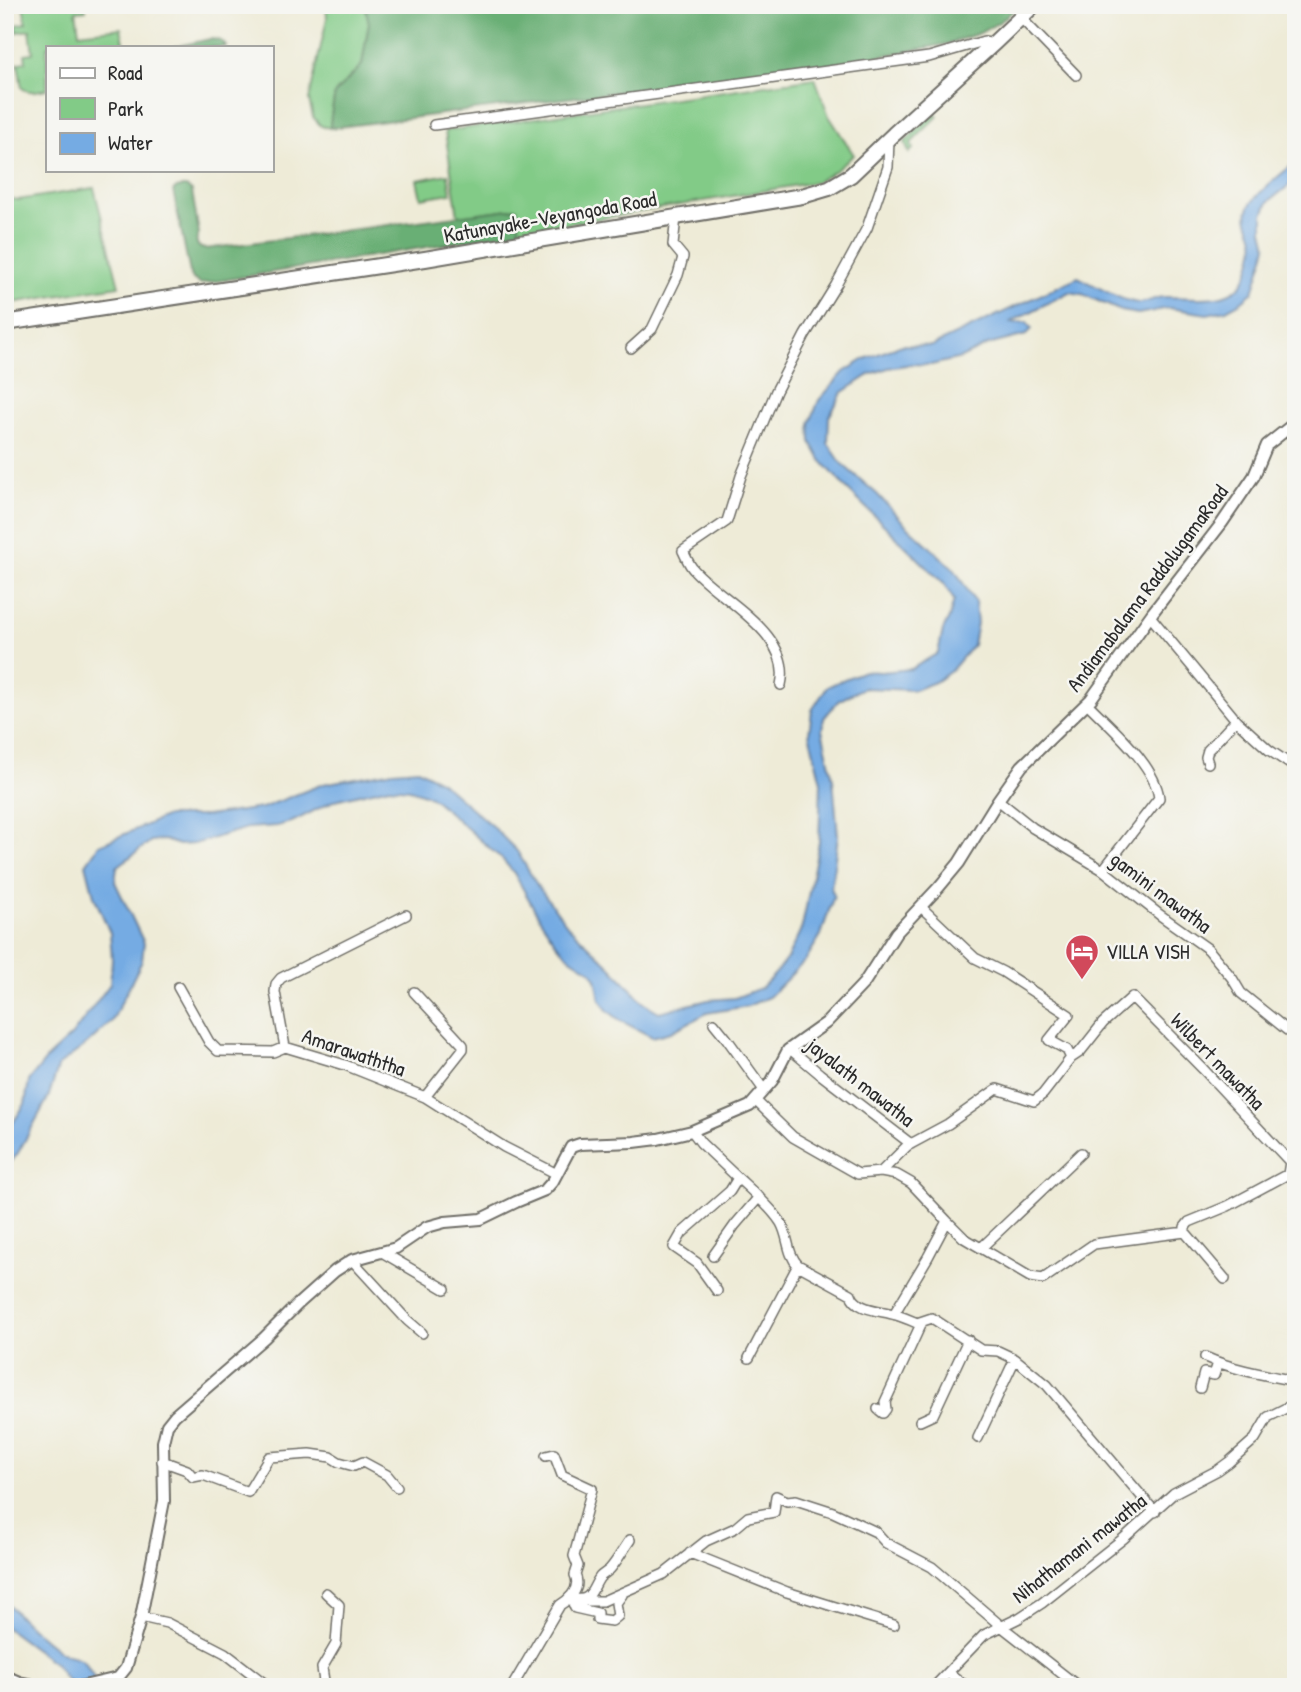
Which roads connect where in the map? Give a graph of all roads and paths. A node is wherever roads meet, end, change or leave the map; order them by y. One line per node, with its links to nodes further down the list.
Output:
1 (1034, 5): 2 (main road, Katunayake-Veyangoda Road)
2 (1021, 18): 3 (main road, Katunayake-Veyangoda Road); 4 (street)
3 (994, 43): 5 (street); 6 (main road, Katunayake-Veyangoda Road)
4 (1076, 75)
5 (434, 125)
6 (889, 138): 7 (main road, Katunayake-Veyangoda Road); 12 (street)
7 (677, 217): 8 (main road, Katunayake-Veyangoda Road); 9 (street)
8 (5, 323)
9 (631, 348)
10 (1296, 422): 11 (street, Andiamabalama RaddolugamaRoad)
11 (1150, 615): 13 (street, Andiamabalama RaddolugamaRoad); 14 (street)
12 (781, 685)
13 (1087, 703): 17 (street, Andiamabalama RaddolugamaRoad); 18 (street)
14 (1236, 720): 15 (street); 16 (street)
15 (1208, 763)
16 (1296, 768)
17 (998, 800): 18 (street, gamini mawatha); 19 (street, Andiamabalama RaddolugamaRoad)
18 (1103, 870): 24 (street, gamini mawatha)
19 (921, 906): 26 (street, Andiamabalama RaddolugamaRoad); 27 (street)
20 (406, 915): 25 (street, Amarawaththa)
21 (178, 987): 25 (street)
22 (414, 992): 29 (street)
23 (713, 1023): 28 (street)
24 (1287, 1030)
25 (285, 1046): 29 (street, Amarawaththa)
26 (790, 1049): 28 (street, Andiamabalama RaddolugamaRoad); 32 (street, jayalath mawatha)
27 (1071, 1058): 32 (street); 39 (street, Wilbert mawatha)
28 (764, 1090): 30 (street, Andiamabalama RaddolugamaRoad)
29 (425, 1097): 35 (street, Amarawaththa)
30 (755, 1100): 31 (street, Andiamabalama RaddolugamaRoad); 34 (street)
31 (692, 1131): 35 (street, Andiamabalama RaddolugamaRoad); 36 (street)
32 (911, 1144): 34 (street)
33 (1081, 1153): 40 (street)
34 (881, 1172): 38 (street)
35 (557, 1174): 41 (street, Andiamabalama RaddolugamaRoad)
36 (738, 1178): 37 (street); 47 (street)
37 (759, 1197): 42 (street); 44 (street)
38 (947, 1222): 40 (street); 48 (street)
39 (1185, 1232): 40 (street); 45 (street)
40 (981, 1248)
41 (382, 1252): 43 (street, Andiamabalama RaddolugamaRoad); 46 (street)
42 (713, 1256)
43 (352, 1260): 50 (street); 63 (street, Andiamabalama RaddolugamaRoad)
44 (798, 1265): 48 (street); 53 (street)
45 (1225, 1279)
46 (445, 1289)
47 (718, 1291)
48 (894, 1314): 49 (street)
49 (922, 1322): 51 (street); 59 (street)
50 (422, 1333)
51 (968, 1340): 54 (street); 60 (street)
52 (1205, 1357): 55 (street)
53 (749, 1358)
54 (1015, 1359): 61 (street); 65 (street)
55 (1218, 1363): 56 (street); 57 (street)
56 (1296, 1381)
57 (1200, 1388)
58 (1296, 1403): 65 (street, Nihathamani mawatha)
59 (878, 1409)
60 (920, 1421)
61 (978, 1438)
62 (546, 1456): 70 (street)
63 (162, 1461): 64 (street); 71 (street, Andiamabalama RaddolugamaRoad)
64 (397, 1487)
65 (1155, 1511): 73 (street, Nihathamani mawatha)
66 (630, 1541): 70 (street)
67 (690, 1553): 68 (street); 72 (street); 73 (street)
68 (632, 1587): 70 (street); 70 (street)
69 (326, 1593): 81 (street)
70 (575, 1599): 82 (street)
71 (141, 1617): 76 (street, Andiamabalama RaddolugamaRoad); 80 (street)
72 (894, 1625)
73 (1001, 1626): 74 (street, Nihathamani mawatha); 77 (street)
74 (949, 1673): 83 (street, Nihathamani mawatha); 84 (street)
75 (5, 1676): 78 (street)
76 (118, 1682): 79 (street, Andiamabalama RaddolugamaRoad)
77 (1076, 1686)
78 (43, 1687)
79 (79, 1687)
80 (269, 1687)
81 (320, 1687)
82 (512, 1687)
83 (934, 1687)
84 (967, 1687)

